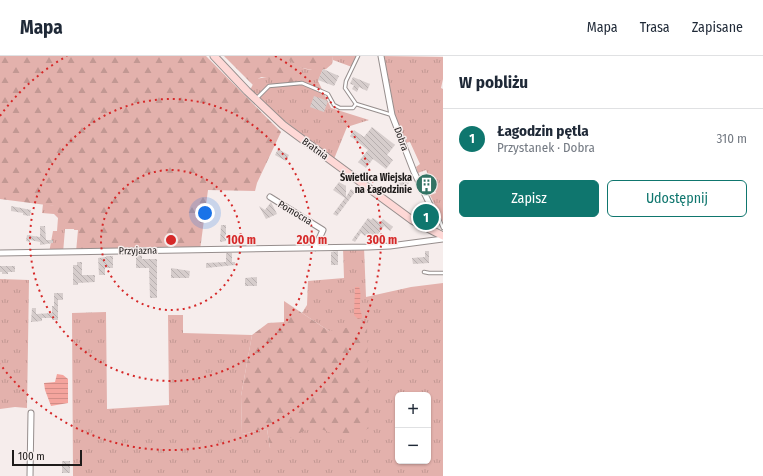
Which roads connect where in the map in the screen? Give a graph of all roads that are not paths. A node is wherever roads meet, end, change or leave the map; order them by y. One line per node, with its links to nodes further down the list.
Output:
1 (214, 56): 4 (street, Bratnia)
2 (358, 56): 5 (lane)
3 (382, 56): 6 (street, Dobra)
4 (255, 99): 5 (lane); 9 (street, Bratnia)
5 (356, 104): 6 (lane)
6 (392, 115): 8 (street, Dobra)
7 (270, 198): 13 (street, Pomocna)
8 (436, 217): 9 (lane); 10 (lane)
9 (428, 228): 11 (street, Bratnia)
10 (443, 228)
11 (443, 236)
12 (443, 239): 13 (street, Przyjazna)
13 (315, 248): 14 (street, Przyjazna)
14 (0, 253)
15 (424, 272): 16 (lane)
16 (443, 273)
17 (31, 413): 18 (street)
18 (30, 476)

